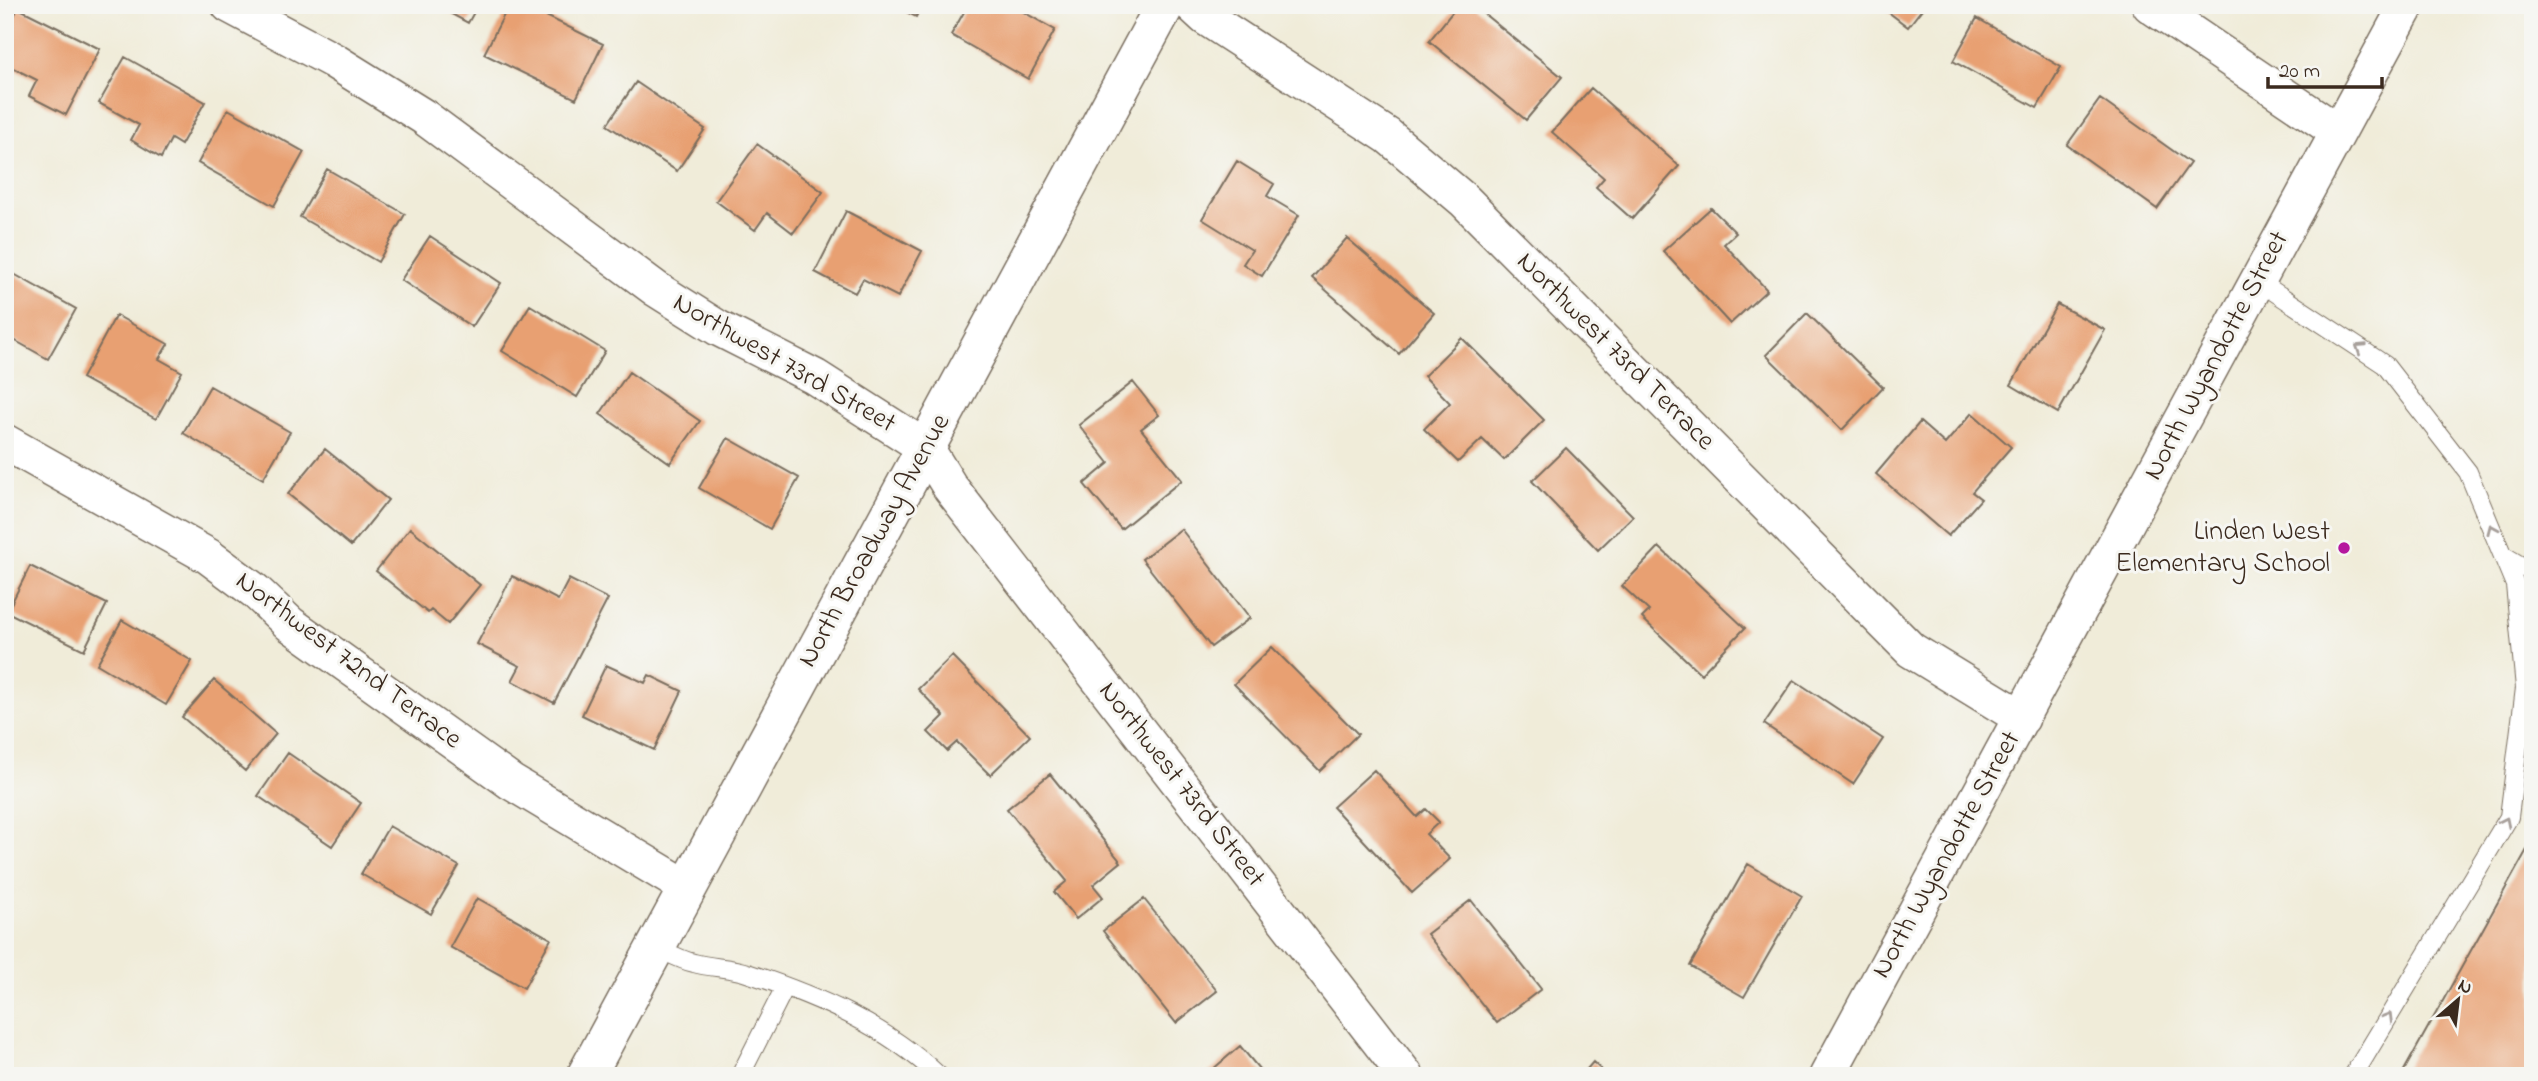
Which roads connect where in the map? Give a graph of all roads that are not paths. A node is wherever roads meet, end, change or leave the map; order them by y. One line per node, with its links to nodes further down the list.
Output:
1 (229, 5): 9 (street, Northwest 73rd Street)
2 (1165, 5): 9 (street, North Broadway Avenue)
3 (1192, 5): 12 (street, Northwest 73rd Terrace)
4 (2150, 5): 6 (street)
5 (2407, 5): 6 (street, North Wyandotte Street)
6 (2339, 132): 7 (street, North Wyandotte Street)
7 (2258, 281): 10 (lane, one-way to 7); 12 (street, North Wyandotte Street)
8 (5, 442): 14 (street, Northwest 72nd Terrace)
9 (926, 448): 14 (street, North Broadway Avenue); 20 (street, Northwest 73rd Street)
10 (2503, 555): 11 (lane); 13 (lane)
11 (2533, 573)
12 (2022, 718): 21 (street, North Wyandotte Street)
13 (2526, 742): 22 (lane, one-way to 13)
14 (686, 887): 15 (street, North Broadway Avenue)
15 (654, 946): 16 (lane); 17 (street, North Broadway Avenue)
16 (785, 987): 18 (lane); 19 (lane)
17 (586, 1076)
18 (740, 1076)
19 (939, 1076)
20 (1406, 1076)
21 (1827, 1076)
22 (2353, 1076)

